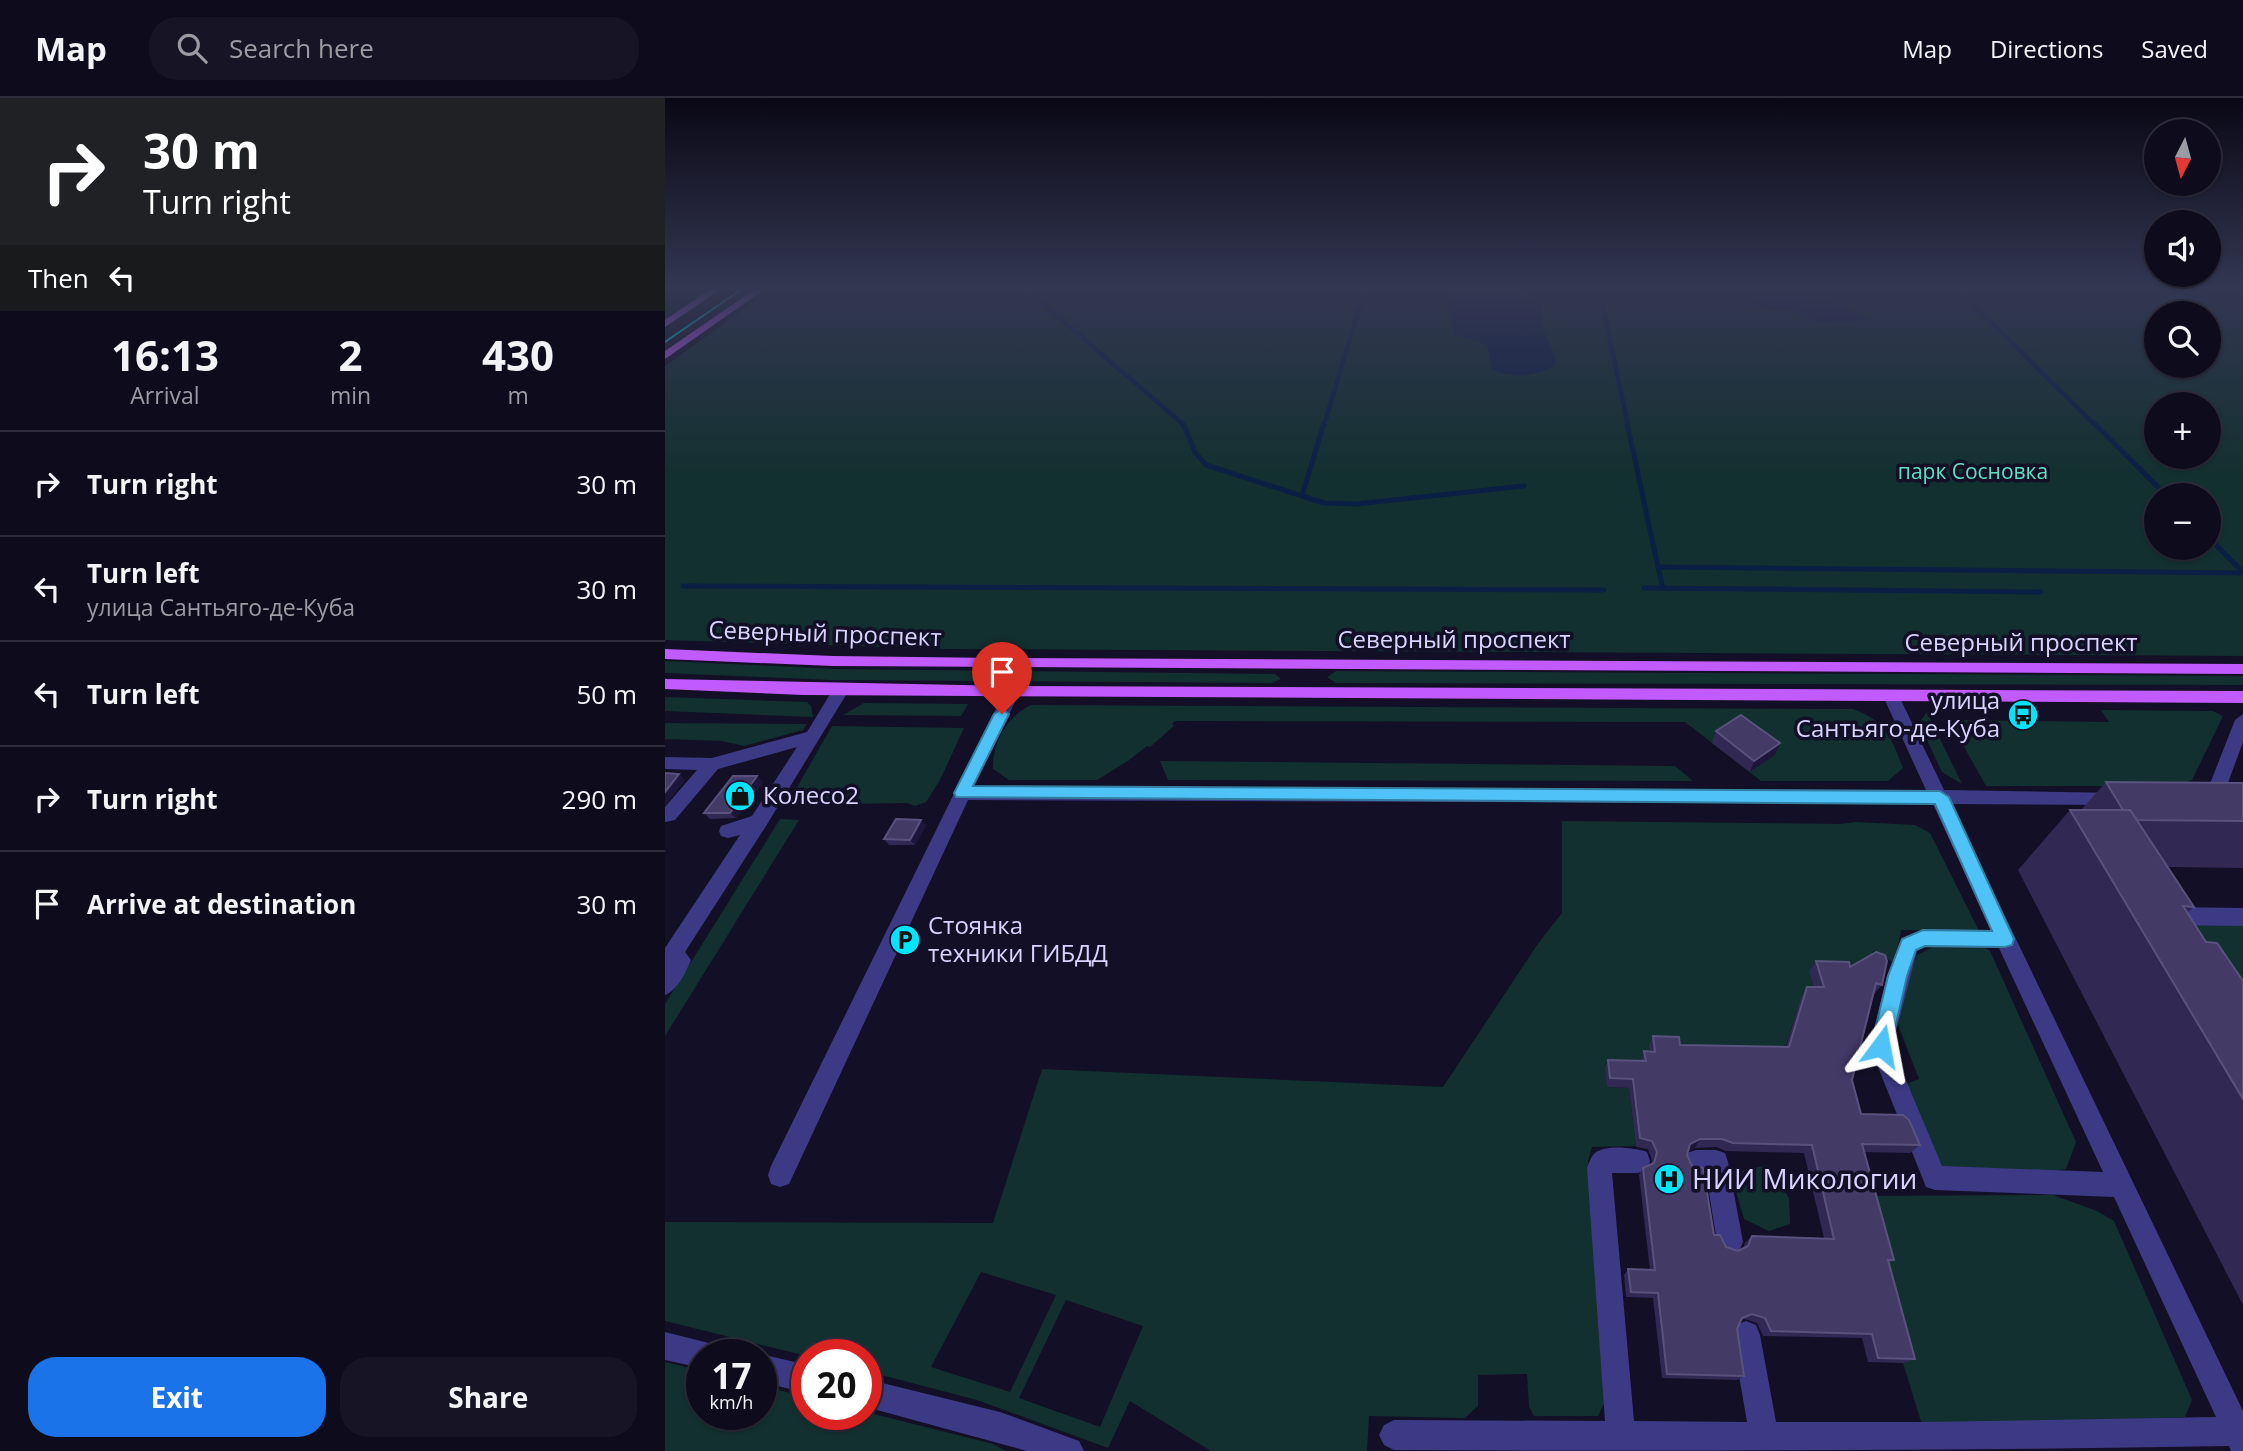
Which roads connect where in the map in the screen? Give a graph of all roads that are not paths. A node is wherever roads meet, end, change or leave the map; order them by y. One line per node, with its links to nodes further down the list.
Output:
1 (665, 654): 2 (main road, Северный проспект)
2 (1309, 664): 3 (main road, Северный проспект); 7 (main road)
3 (2243, 668)
4 (665, 684): 5 (main road)
5 (841, 690): 6 (main road); 11 (street)
6 (1012, 692): 7 (main road); 14 (street)
7 (1303, 694): 8 (main road)
8 (1891, 696): 9 (main road); 15 (street)
9 (2243, 698)
10 (2243, 720): 17 (street)
11 (814, 736): 13 (street); 19 (street)
12 (665, 762): 13 (street)
13 (712, 764): 18 (street)
14 (962, 793): 15 (street); 28 (street)
15 (1940, 797): 16 (street); 23 (street)
16 (2130, 799)
17 (2233, 799)
18 (665, 815)
19 (760, 821): 20 (street); 24 (street); 25 (street)
20 (728, 831)
21 (2239, 922): 22 (street)
22 (2157, 937)
23 (2005, 939): 29 (street); 29 (street)
24 (665, 966)
25 (665, 985)
26 (1638, 1161): 36 (street)
27 (1696, 1162): 30 (street)
28 (780, 1175)
29 (2120, 1185): 38 (street)
30 (1730, 1242)
31 (1746, 1335): 37 (street)
32 (665, 1346): 33 (street)
33 (686, 1350)
34 (882, 1397): 39 (street)
35 (1394, 1435): 36 (street)
36 (1621, 1436): 37 (street)
37 (1764, 1436): 38 (street)
38 (2240, 1437)
39 (1069, 1451)

